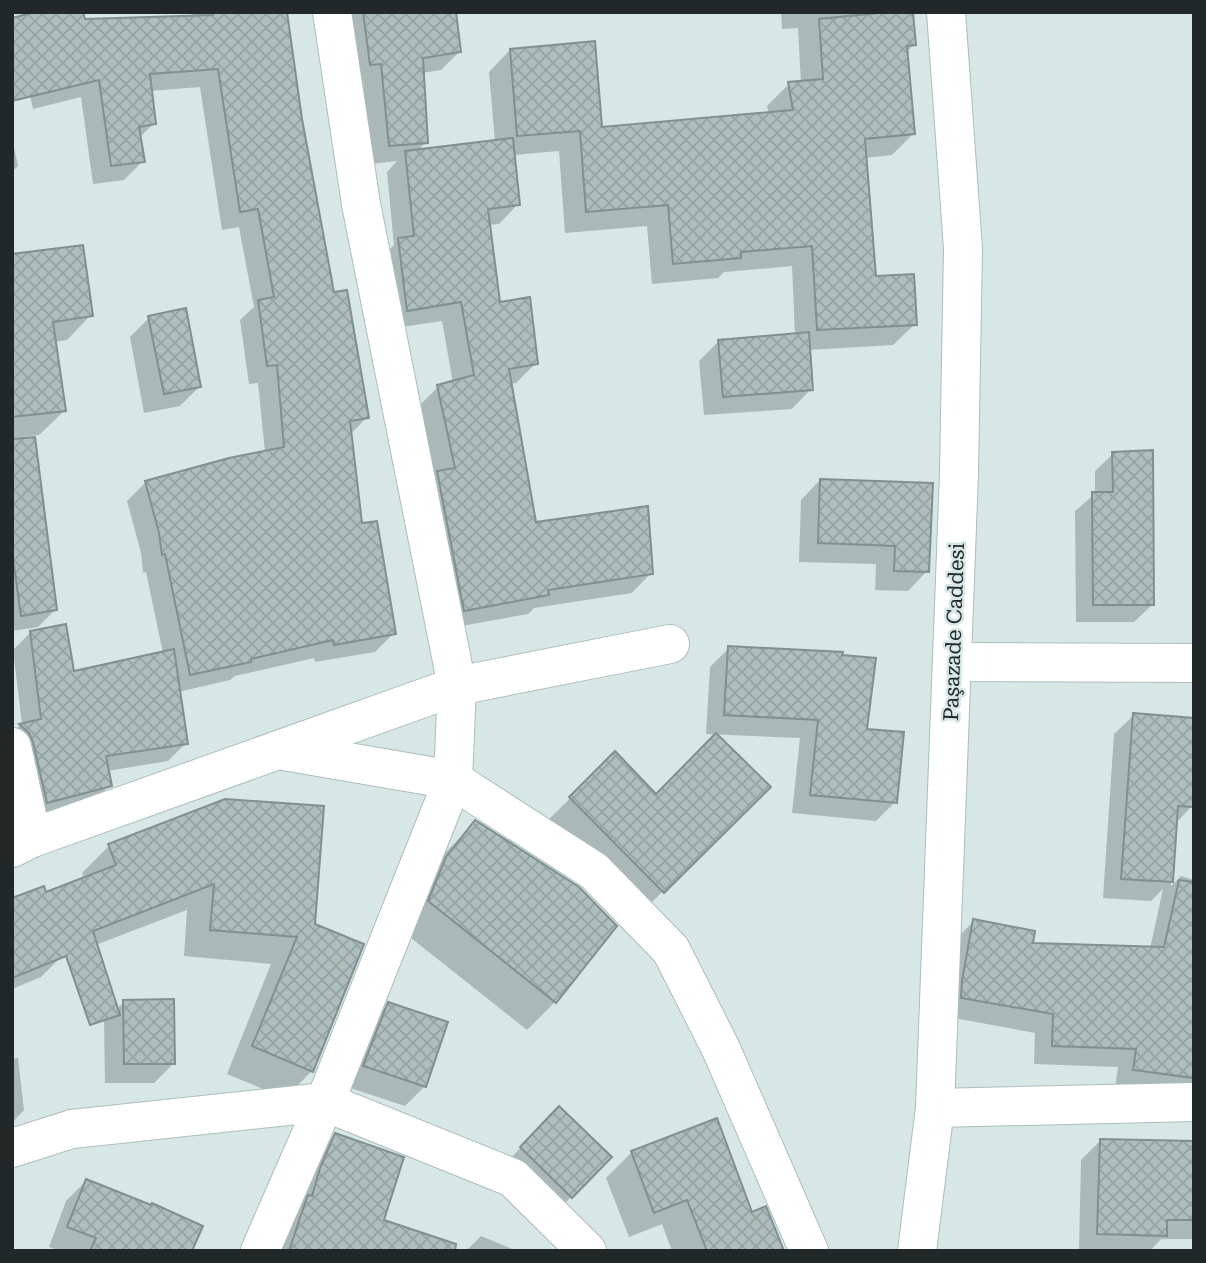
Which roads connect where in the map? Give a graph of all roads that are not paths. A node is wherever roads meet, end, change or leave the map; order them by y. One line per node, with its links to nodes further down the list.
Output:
1 (332, 12): 6 (street)
2 (946, 12): 4 (street, Paşazade Caddesi)
3 (670, 644): 6 (street)
4 (953, 662): 5 (street); 13 (street, Paşazade Caddesi)
5 (1194, 663)
6 (457, 687): 8 (street); 9 (street)
7 (12, 747): 10 (street)
8 (278, 750): 9 (street); 10 (street)
9 (453, 780): 12 (street); 17 (street)
10 (22, 843)
11 (1194, 1101): 13 (street)
12 (325, 1102): 14 (street); 15 (street); 16 (street)
13 (934, 1108): 18 (street, Paşazade Caddesi)
14 (12, 1148)
15 (260, 1251)
16 (587, 1251)
17 (809, 1251)
18 (917, 1251)

